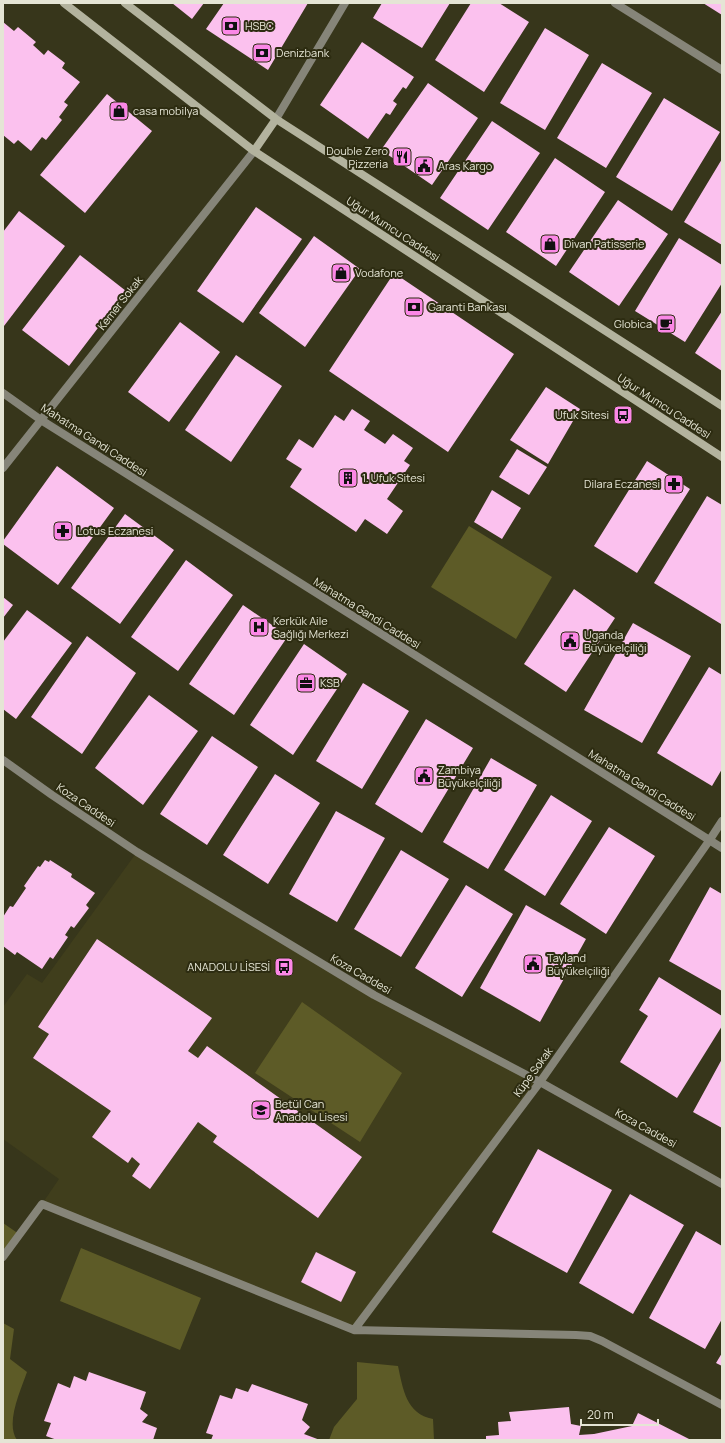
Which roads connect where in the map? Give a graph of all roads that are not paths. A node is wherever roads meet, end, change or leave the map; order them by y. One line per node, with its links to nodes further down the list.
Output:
1 (64, 3): 7 (main road, Uğur Mumcu Caddesi)
2 (125, 3): 6 (main road)
3 (345, 3): 6 (street)
4 (615, 3): 5 (street)
5 (722, 70)
6 (276, 119): 7 (main road); 9 (main road)
7 (254, 151): 10 (street, Kemer Sokak); 11 (main road, Uğur Mumcu Caddesi)
8 (3, 393): 10 (street, Mahatma Gandi Caddesi)
9 (722, 406)
10 (41, 420): 12 (street, Kemer Sokak); 15 (street, Mahatma Gandi Caddesi)
11 (722, 457)
12 (3, 468)
13 (3, 760): 17 (street, Koza Caddesi)
14 (722, 821): 15 (street, Küpe Sokak)
15 (709, 841): 16 (street, Mahatma Gandi Caddesi); 17 (street, Küpe Sokak)
16 (722, 848)
17 (540, 1082): 18 (street, Koza Caddesi); 20 (street, Küpe Sokak)
18 (722, 1184)
19 (3, 1257): 20 (street)
20 (354, 1330): 21 (street)
21 (722, 1405)

